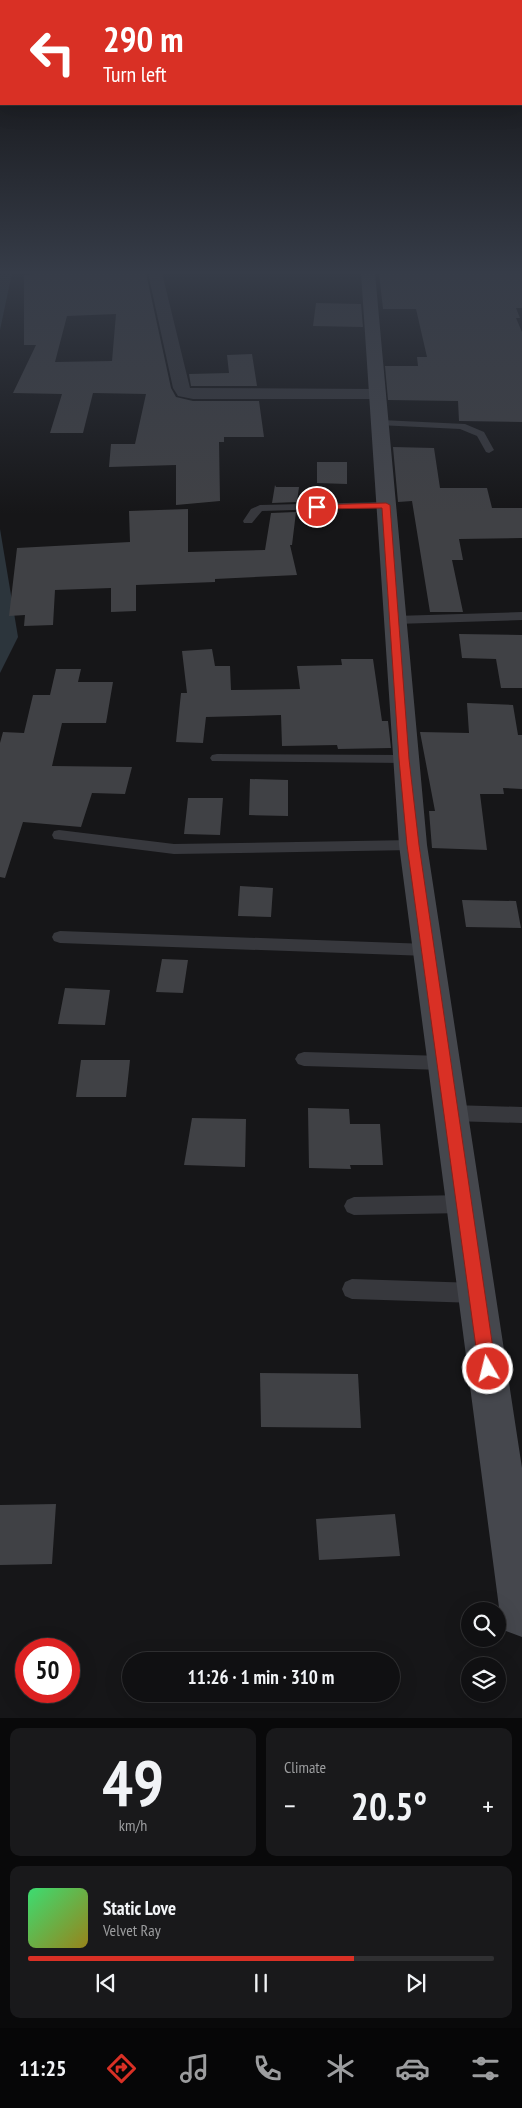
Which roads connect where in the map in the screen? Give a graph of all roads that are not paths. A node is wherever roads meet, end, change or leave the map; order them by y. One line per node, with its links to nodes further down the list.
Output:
1 (173, 353): 3 (street)
2 (375, 353): 3 (main road)
3 (378, 394): 4 (main road)
4 (381, 424): 5 (lane); 6 (main road)
5 (489, 450)
6 (386, 505): 7 (lane); 9 (main road)
7 (248, 522)
8 (522, 616): 9 (lane)
9 (395, 620): 11 (main road)
10 (217, 758): 11 (lane)
11 (404, 759): 13 (main road)
12 (58, 835): 13 (lane)
13 (413, 845): 15 (main road)
14 (60, 937): 15 (lane)
15 (428, 950): 17 (main road)
16 (304, 1059): 17 (lane)
17 (444, 1064): 18 (main road)
18 (451, 1113): 19 (lane); 20 (main road)
19 (522, 1115)
20 (464, 1204): 21 (lane); 23 (main road)
21 (354, 1206)
22 (352, 1289): 23 (lane)
23 (477, 1293): 24 (main road)
24 (522, 1615)

